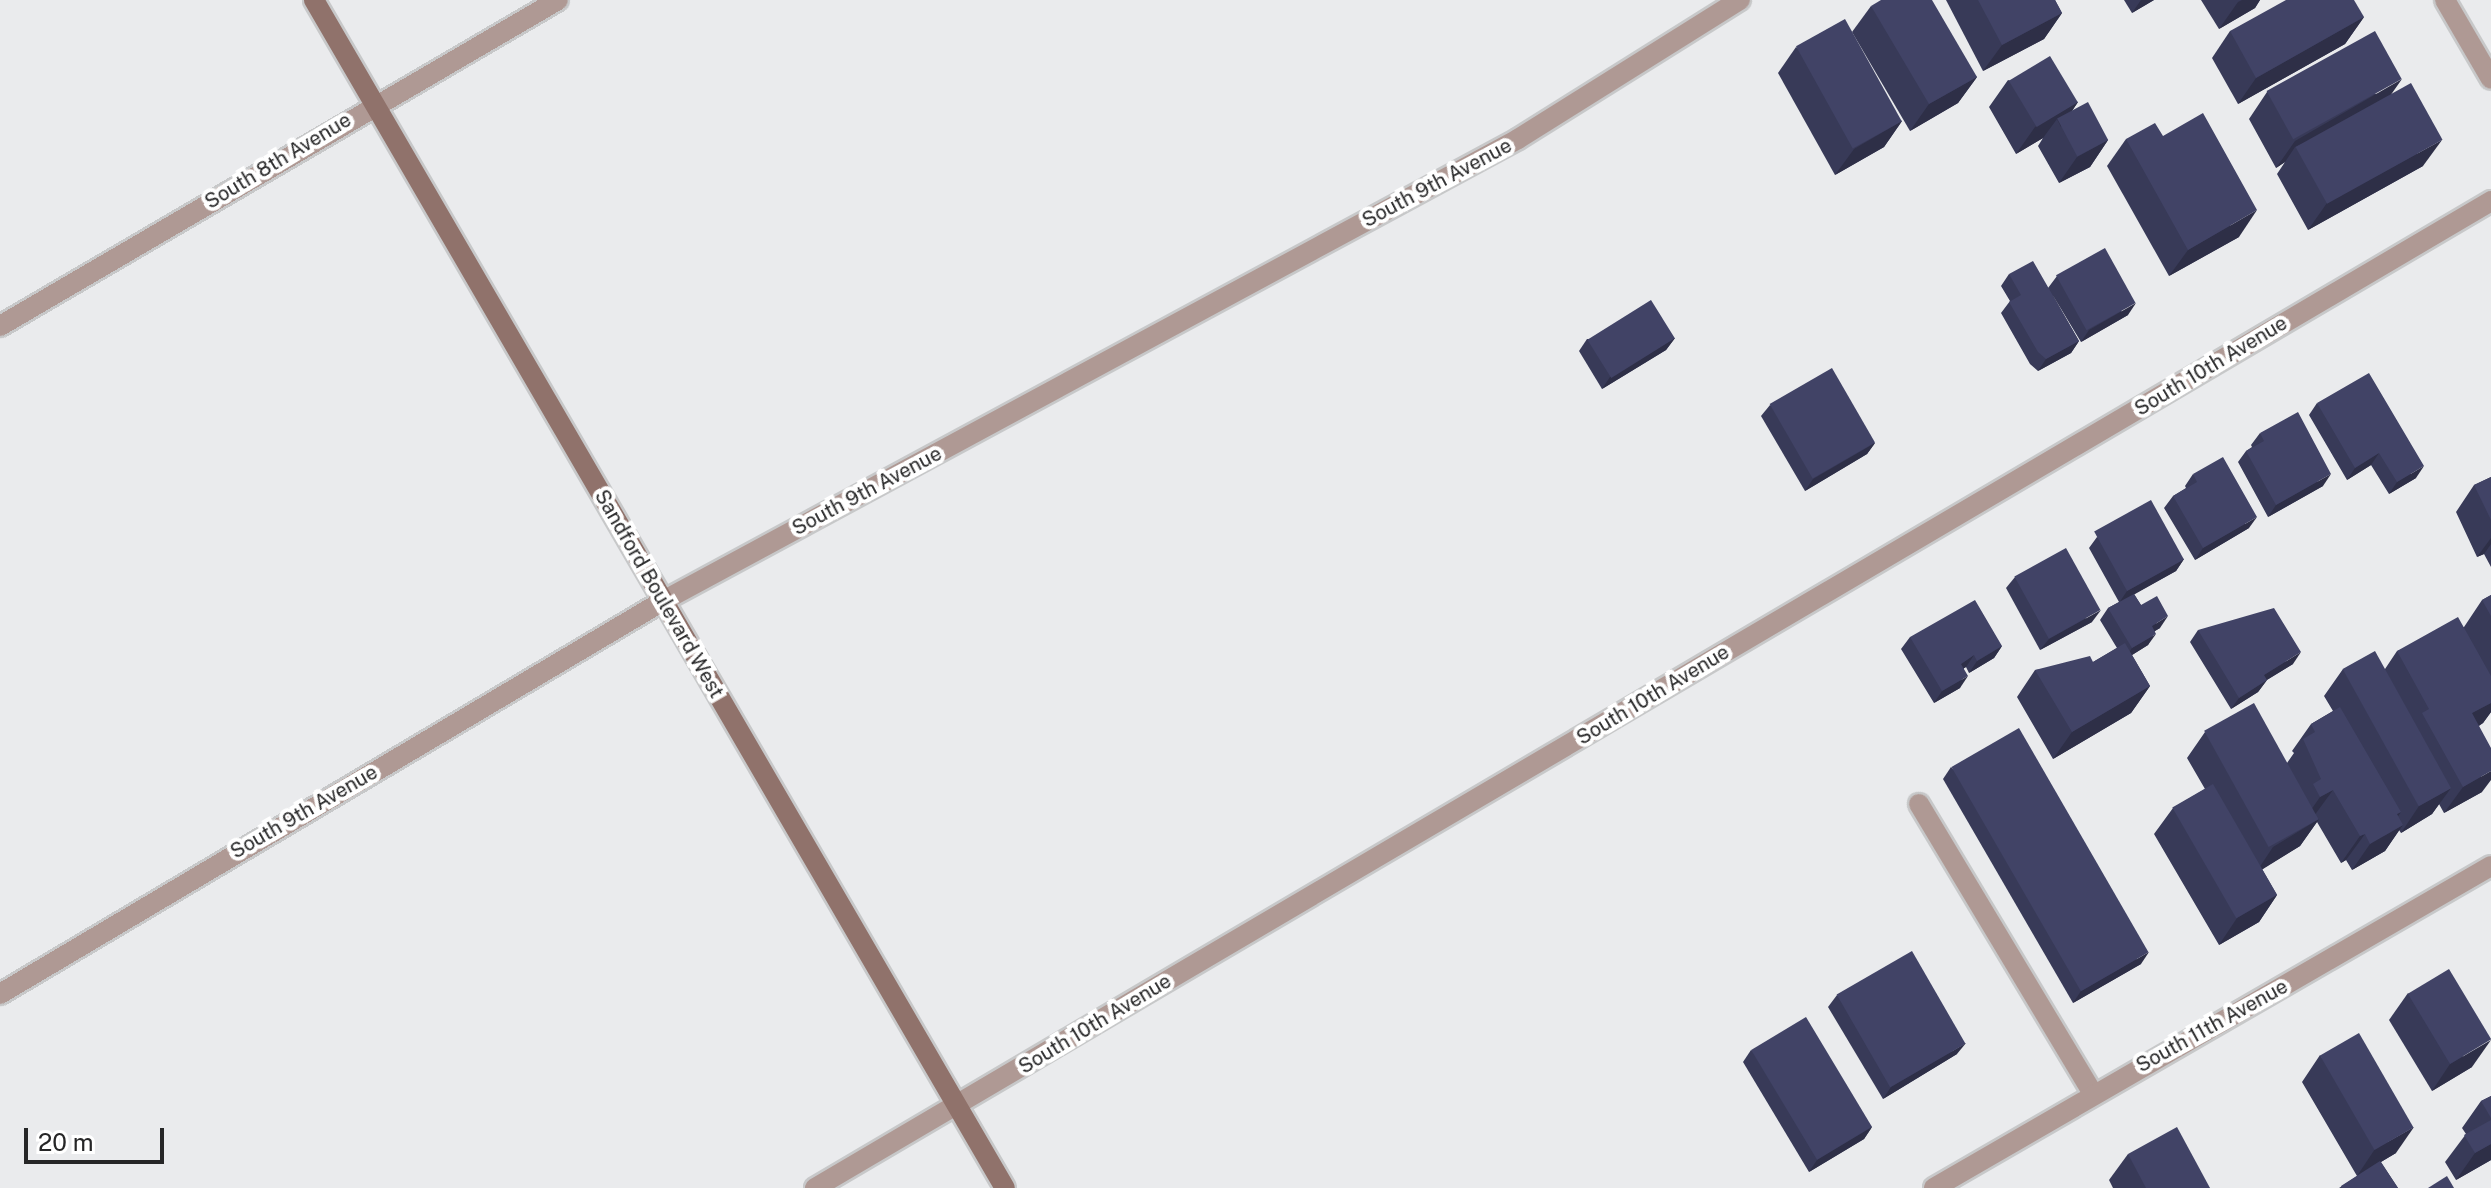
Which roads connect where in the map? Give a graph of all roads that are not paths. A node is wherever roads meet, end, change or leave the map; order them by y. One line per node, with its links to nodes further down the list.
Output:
1 (314, 0): 6 (street, Sandford Boulevard West)
2 (558, 0): 6 (street, South 8th Avenue)
3 (1740, 0): 9 (street, South 9th Avenue)
4 (2445, 0): 5 (street)
5 (2491, 79)
6 (374, 104): 8 (street, South 8th Avenue); 9 (street, Sandford Boulevard West)
7 (2491, 201): 14 (street, South 10th Avenue)
8 (0, 326)
9 (663, 601): 12 (street, South 9th Avenue); 14 (street, Sandford Boulevard West)
10 (1919, 804): 13 (street)
11 (2491, 866): 13 (street, South 11th Avenue)
12 (0, 994)
13 (2093, 1094): 17 (street, South 11th Avenue)
14 (957, 1105): 15 (street, South 10th Avenue); 16 (street, Sandford Boulevard West)
15 (815, 1188)
16 (1005, 1188)
17 (1934, 1188)

